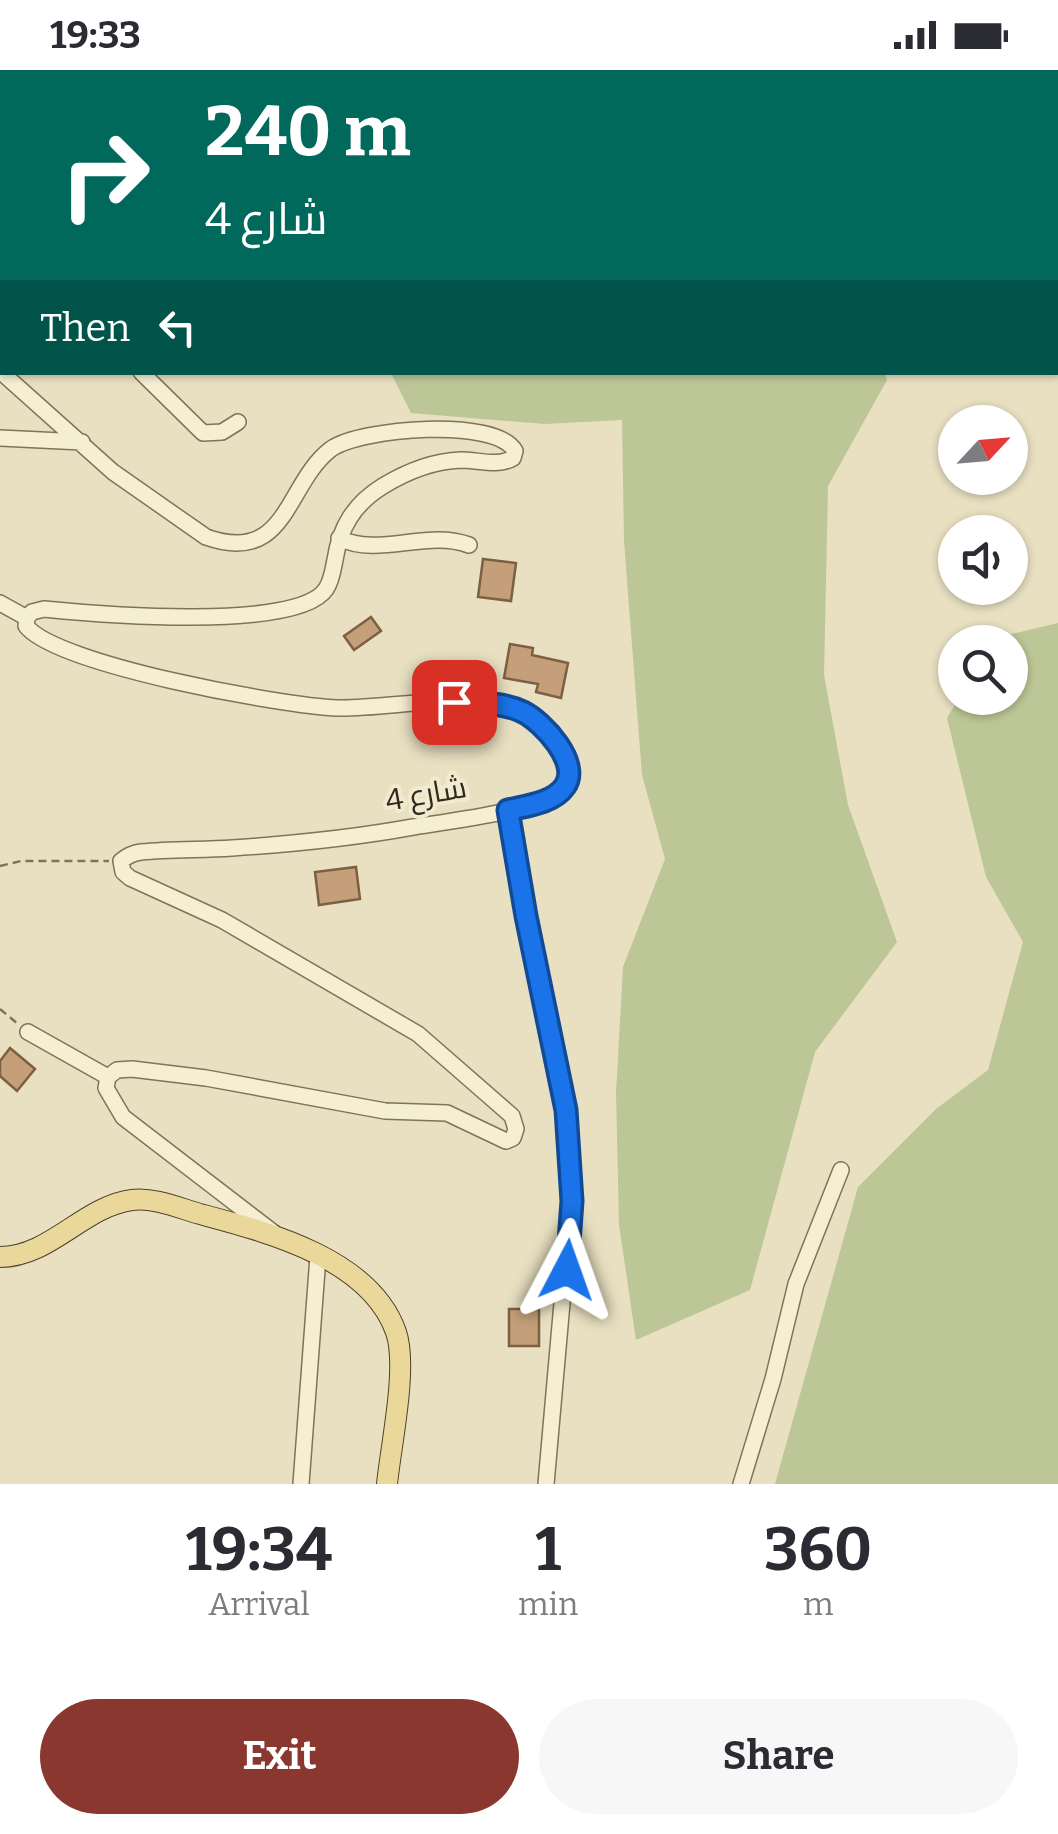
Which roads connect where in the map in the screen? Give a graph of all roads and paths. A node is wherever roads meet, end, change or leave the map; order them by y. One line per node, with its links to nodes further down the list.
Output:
1 (5, 375): 5 (street)
2 (144, 375): 3 (street)
3 (238, 422)
4 (0, 438): 5 (street)
5 (82, 442): 6 (street)
6 (339, 538): 7 (street); 9 (street)
7 (470, 545)
8 (0, 602): 9 (street)
9 (26, 618): 10 (street, شارع 4)
10 (508, 810): 11 (street, شارع 4); 22 (street)
11 (121, 861): 12 (path); 15 (street)
12 (0, 866)
13 (0, 1009): 14 (path)
14 (28, 1032): 15 (street)
15 (108, 1078): 17 (street)
16 (841, 1170): 23 (street)
17 (277, 1235): 18 (main road); 19 (main road)
18 (0, 1256)
19 (318, 1256): 20 (street); 21 (main road)
20 (302, 1484)
21 (387, 1484)
22 (546, 1484)
23 (742, 1484)

